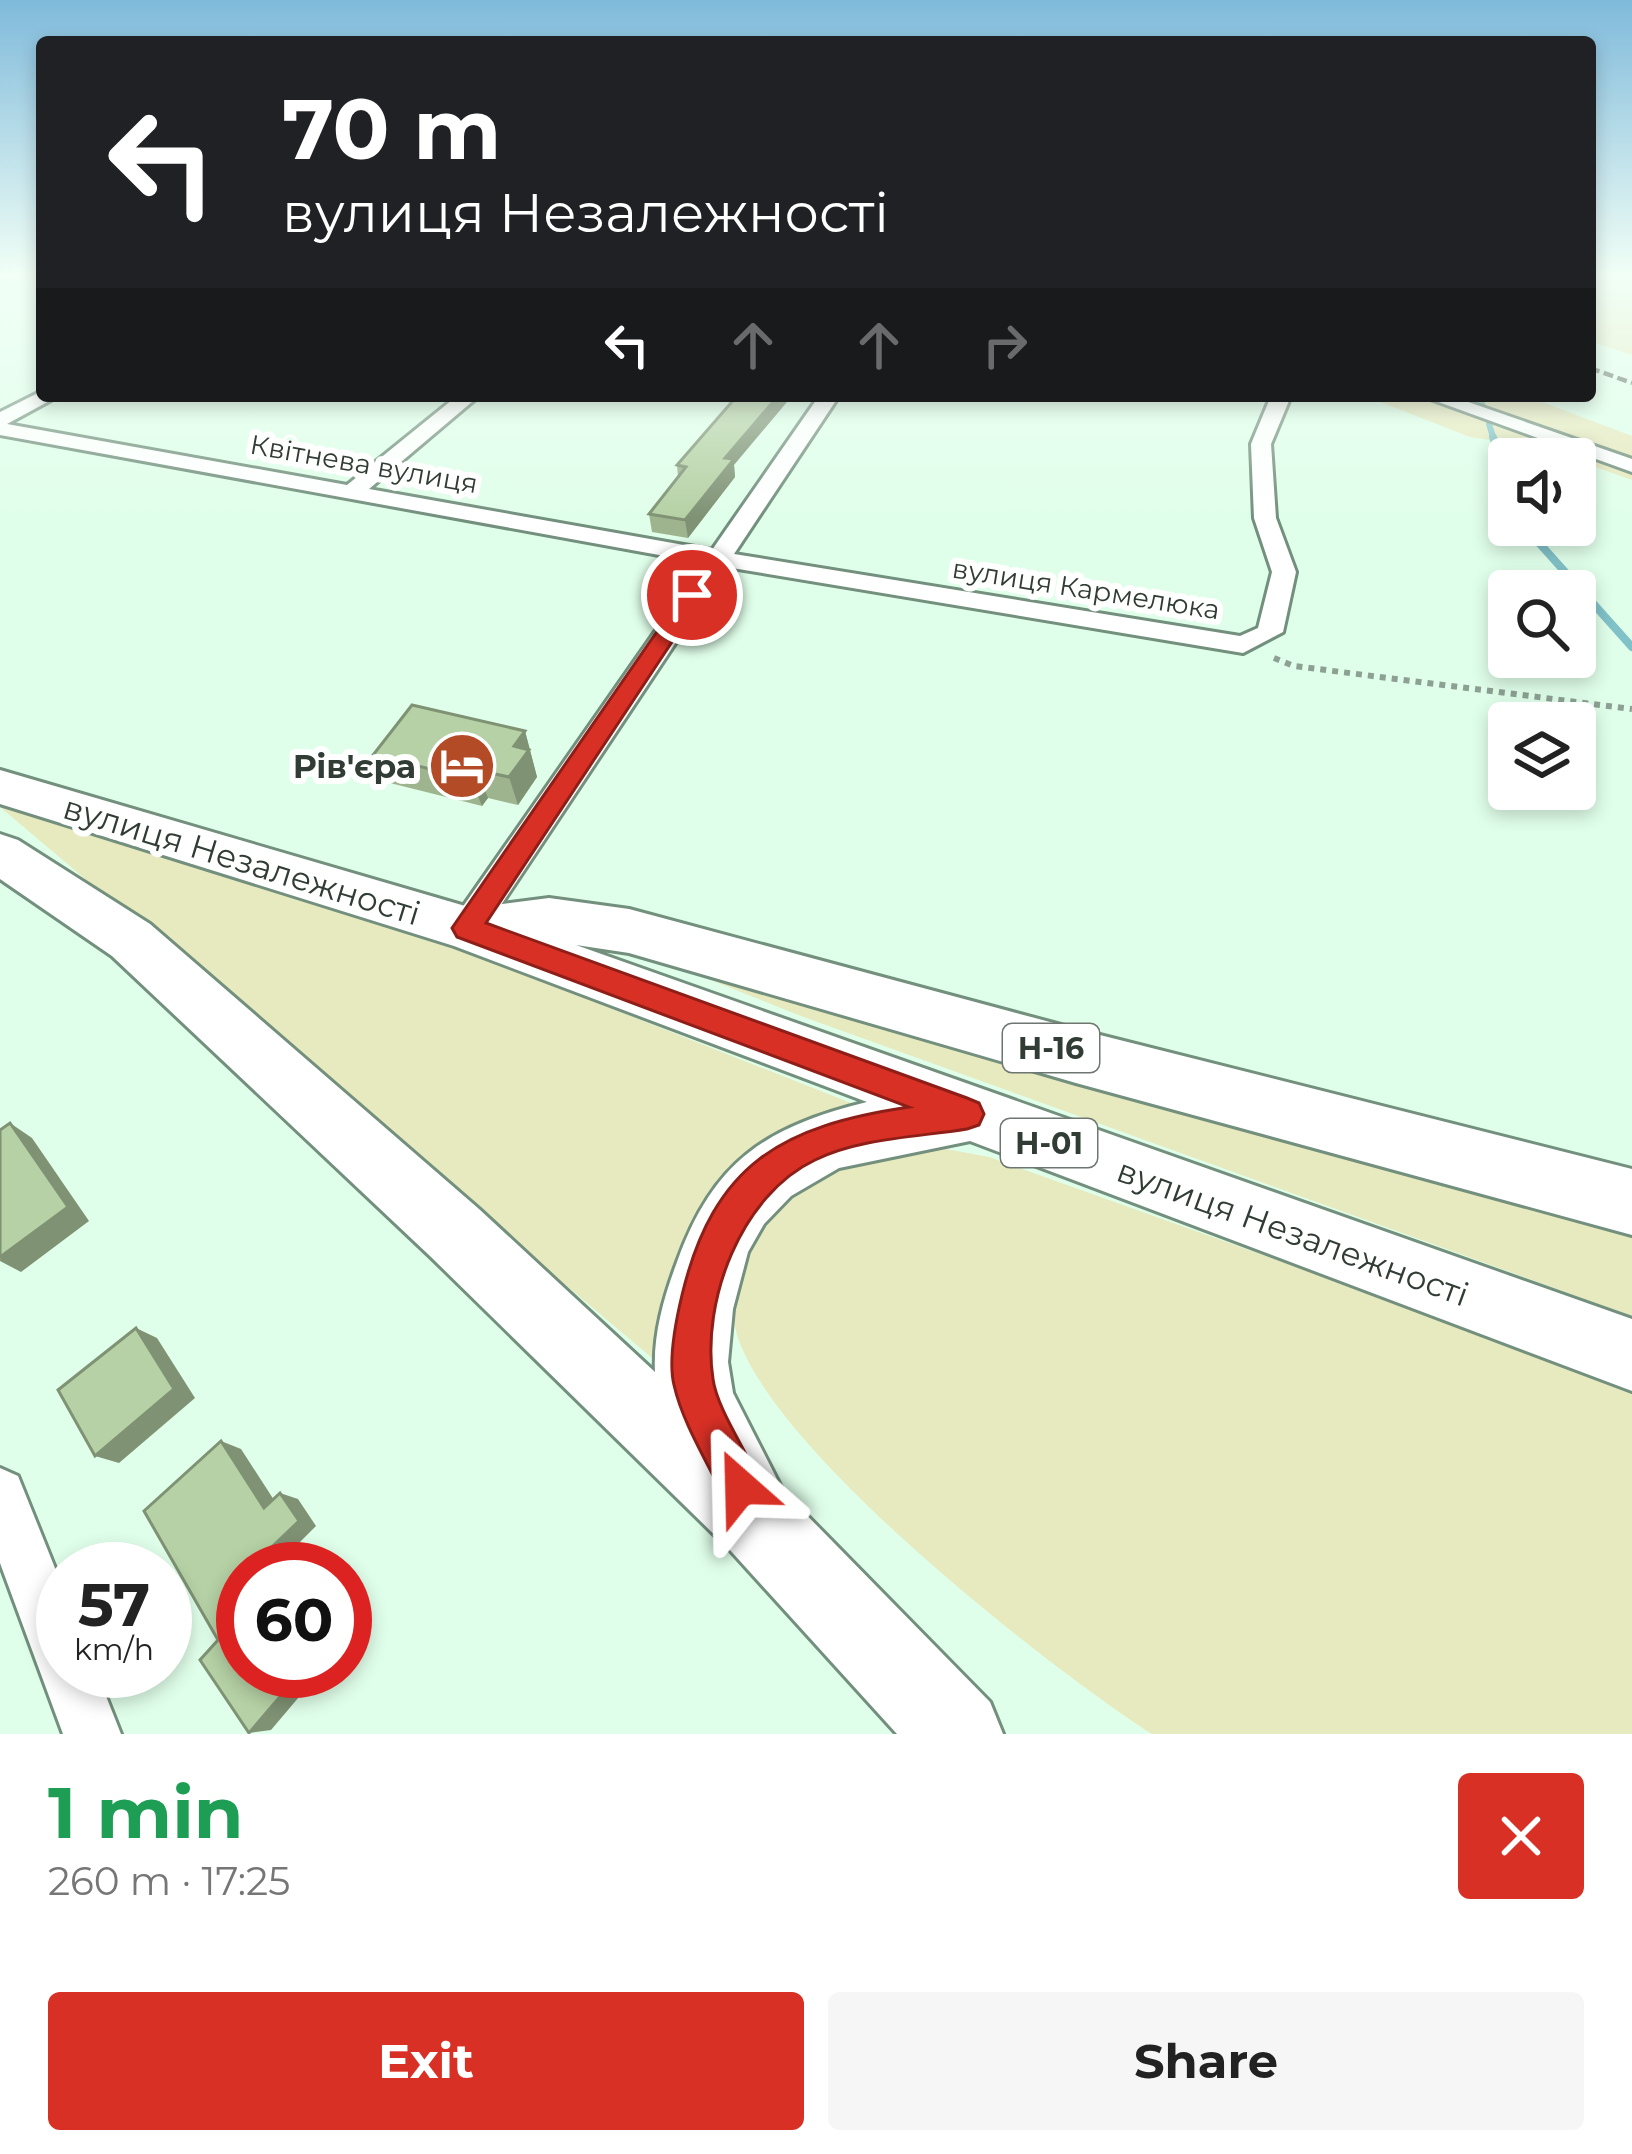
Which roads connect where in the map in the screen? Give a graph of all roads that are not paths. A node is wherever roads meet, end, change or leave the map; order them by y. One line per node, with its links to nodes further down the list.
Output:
1 (0, 390): 2 (street)
2 (36, 397)
3 (36, 401): 8 (street)
4 (462, 402): 10 (street)
5 (826, 402): 11 (street)
6 (1278, 402): 11 (street, вулиця Кармелюка)
7 (1449, 402): 9 (street)
8 (0, 424): 10 (street, Квітнева вулиця)
9 (1632, 466)
10 (352, 492): 11 (street, Квітнева вулиця)
11 (717, 558): 14 (street)
12 (0, 787): 14 (main road, вулиця Незалежності / Н-01)
13 (0, 853): 19 (main road)
14 (467, 928): 15 (main road, вулиця Незалежності / Н-01); 16 (main road, Н-16)
15 (967, 1114): 17 (main road, вулиця Незалежності / Н-01); 19 (main road)
16 (1632, 1202)
17 (1632, 1355)
18 (0, 1494): 20 (street)
19 (758, 1522): 23 (main road)
20 (36, 1588)
21 (78, 1698): 22 (street)
22 (92, 1734)
23 (958, 1734)

